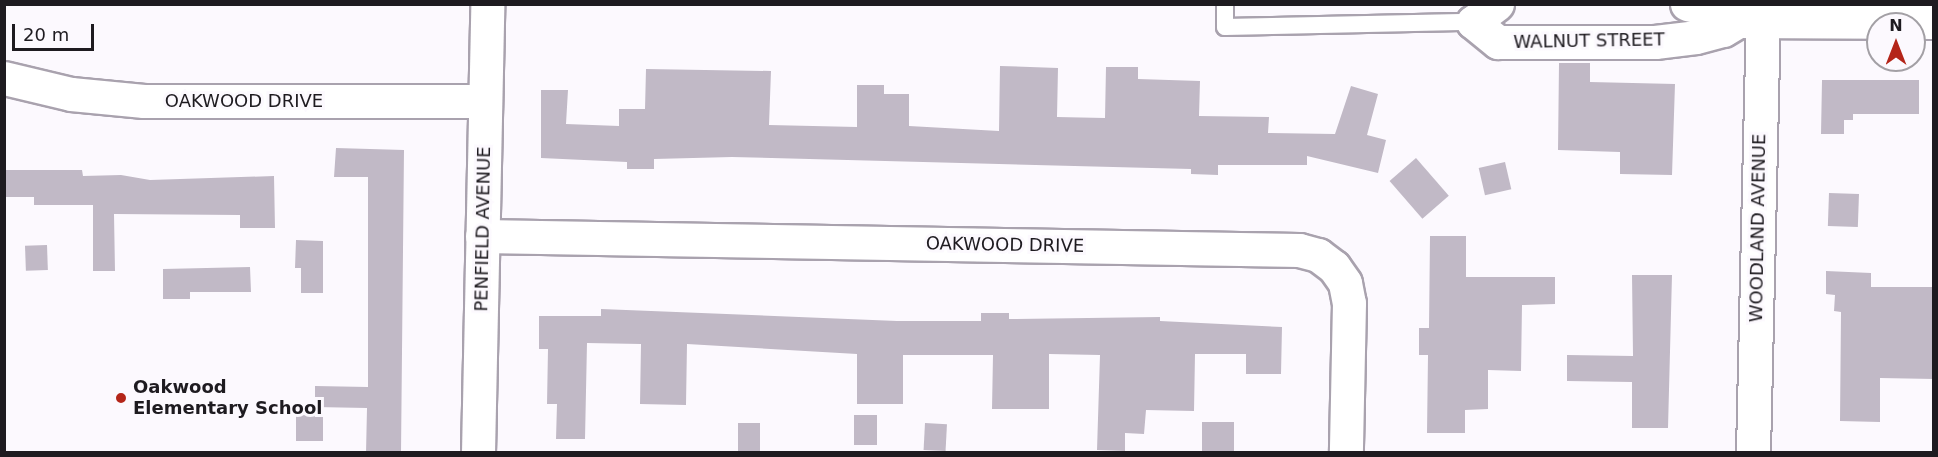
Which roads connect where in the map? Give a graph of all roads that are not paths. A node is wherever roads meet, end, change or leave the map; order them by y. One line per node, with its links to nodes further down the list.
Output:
1 (488, 4): 8 (street, PENFIELD AVENUE)
2 (1225, 4): 4 (lane)
3 (1687, 4): 5 (street, WALNUT STREET)
4 (1480, 10): 5 (street, WALNUT STREET)
5 (1754, 16): 6 (street, WALNUT STREET); 12 (street, WOODLAND AVENUE)
6 (1934, 22)
7 (4, 78): 8 (street, OAKWOOD DRIVE)
8 (485, 101): 9 (street, PENFIELD AVENUE)
9 (482, 236): 10 (street, PENFIELD AVENUE); 11 (street, OAKWOOD DRIVE)
10 (478, 453)
11 (1346, 453)
12 (1753, 453)

